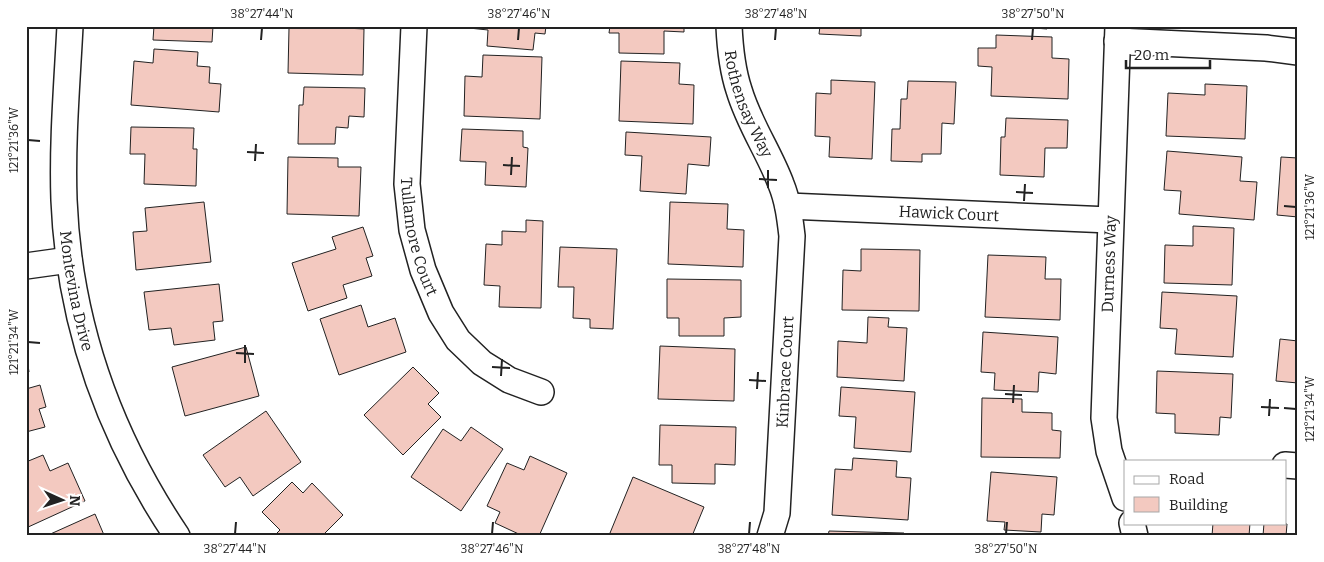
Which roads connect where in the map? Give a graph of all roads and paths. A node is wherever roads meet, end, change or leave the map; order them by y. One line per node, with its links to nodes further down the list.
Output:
1 (70, 26): 8 (street, Montevina Drive)
2 (414, 26): 10 (street, Tullamore Court)
3 (729, 26): 6 (street, Rothensay Way)
4 (1118, 34): 5 (street); 7 (street, Durness Way)
5 (1298, 52)
6 (788, 206): 7 (street, Hawick Court); 13 (street, Kinbrace Court)
7 (1110, 220): 11 (street, Durness Way)
8 (69, 260): 9 (street); 12 (street, Montevina Drive)
9 (26, 266)
10 (541, 392)
11 (1124, 495)
12 (177, 536)
13 (770, 536)

